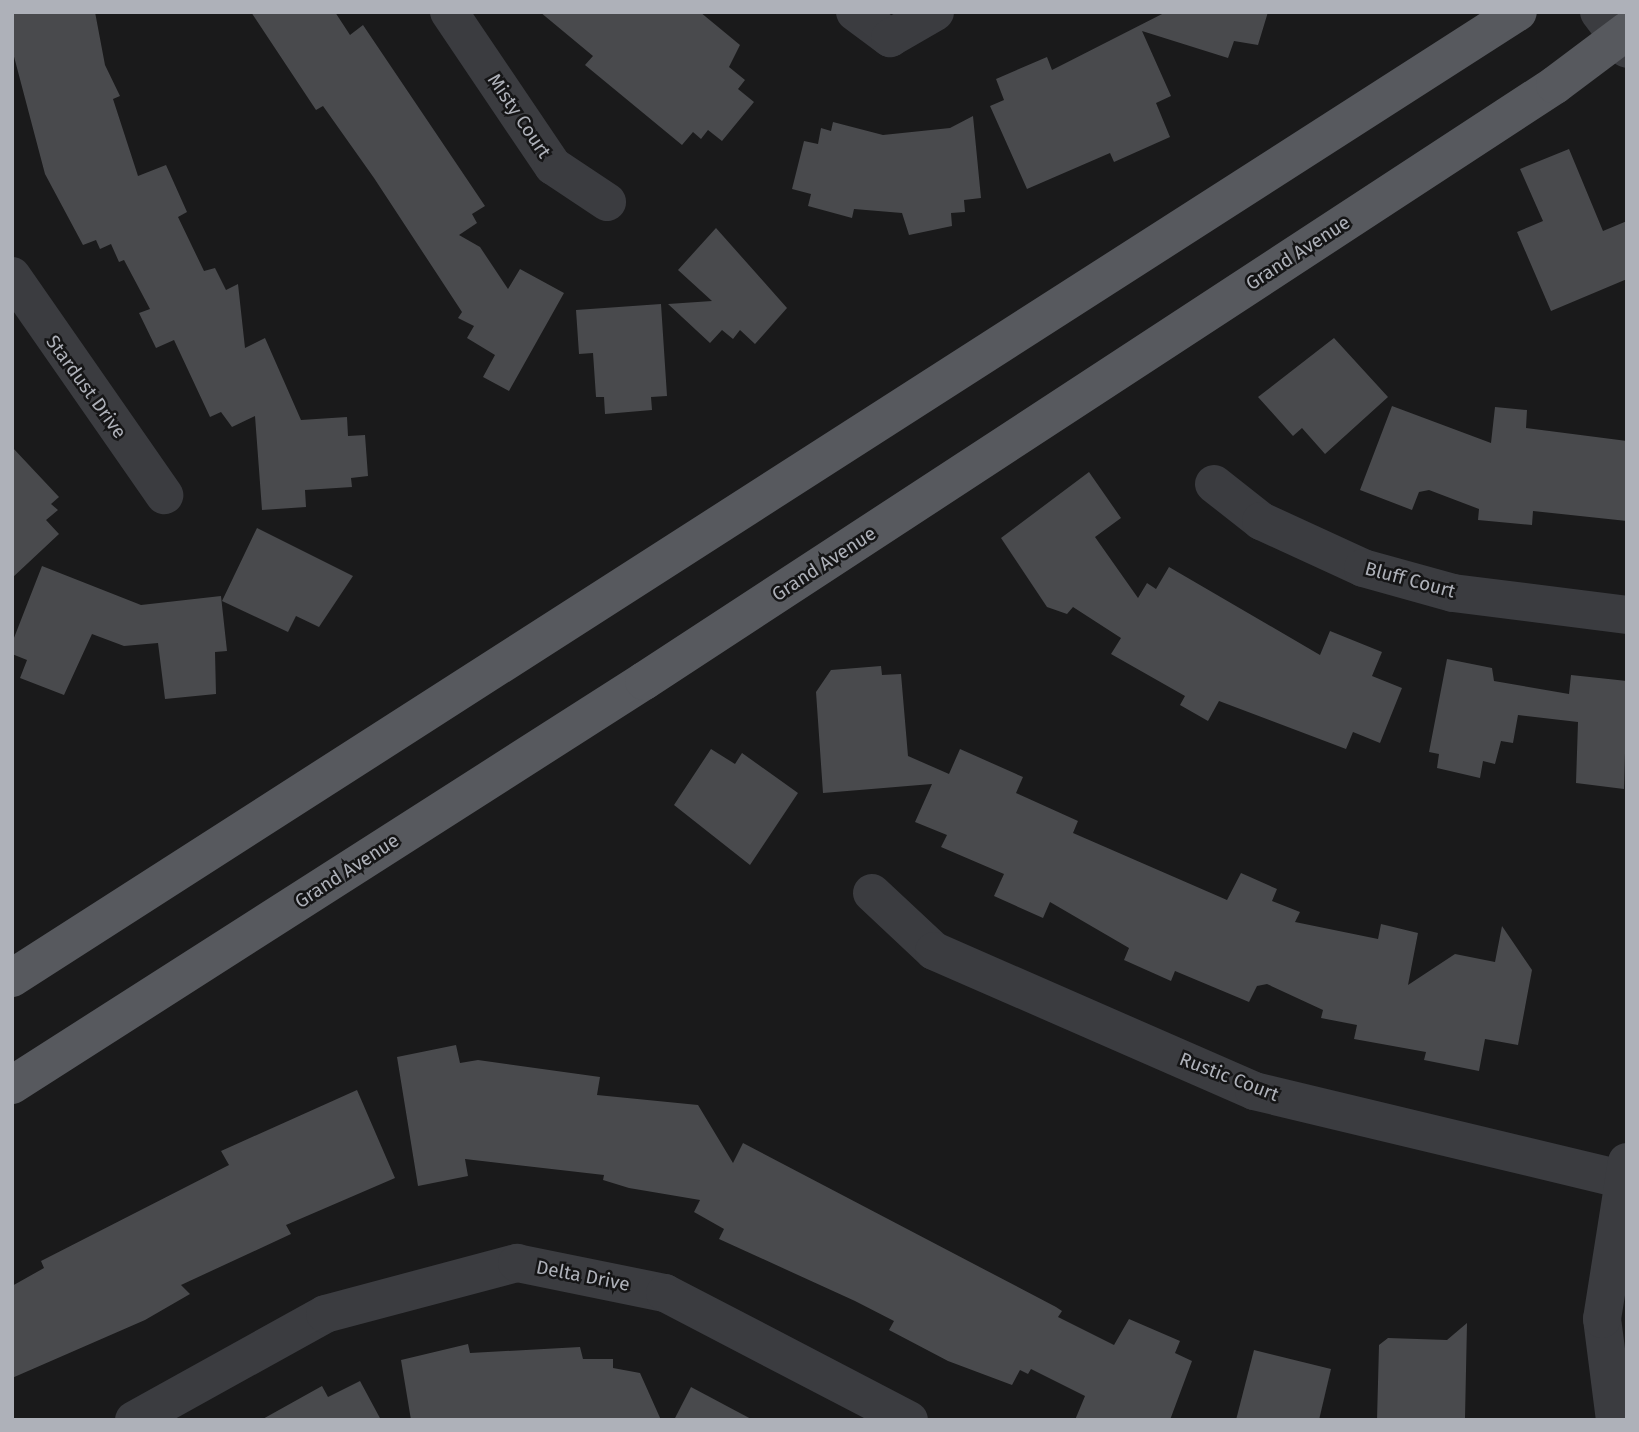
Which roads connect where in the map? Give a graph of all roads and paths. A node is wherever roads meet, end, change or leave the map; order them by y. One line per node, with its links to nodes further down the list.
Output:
1 (449, 12): 6 (street, Misty Court)
2 (855, 12): 3 (street)
3 (935, 12)
4 (1518, 12): 12 (main road)
5 (1618, 33): 13 (main road, Grand Avenue)
6 (607, 202)
7 (12, 276): 9 (street, Stardust Drive)
8 (1214, 484): 10 (street, Bluff Court)
9 (164, 495)
10 (1627, 615)
11 (872, 893): 14 (street, Rustic Court)
12 (12, 978)
13 (12, 1085)
14 (1624, 1171): 17 (street)
15 (134, 1420): 16 (street, Delta Drive)
16 (909, 1420)
17 (1615, 1420)

